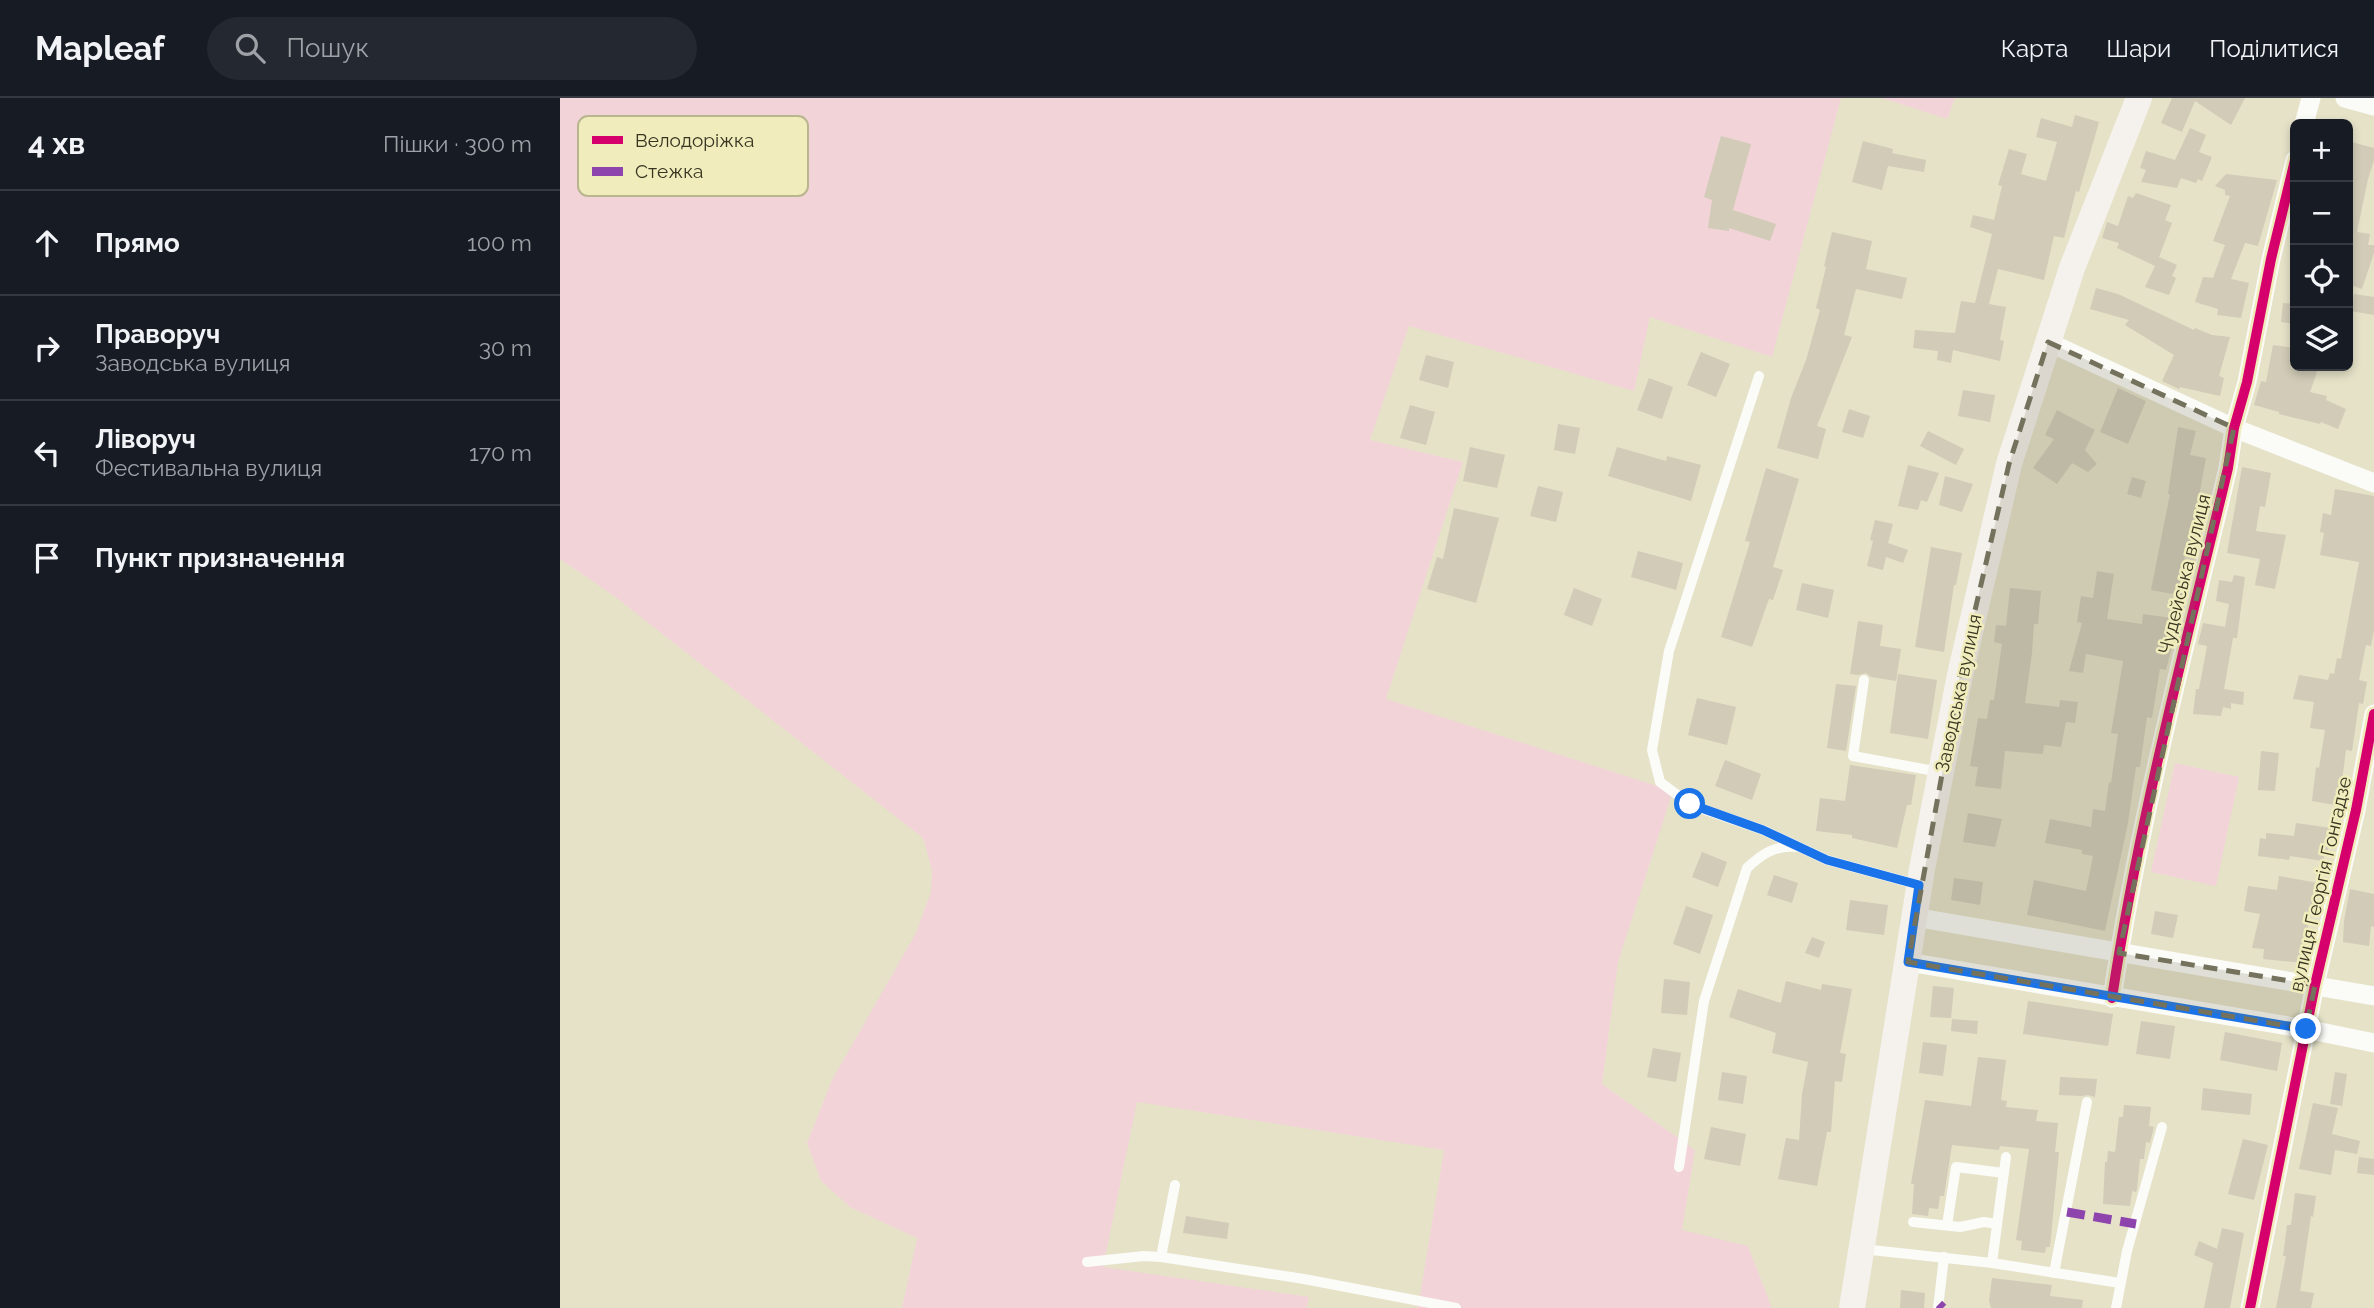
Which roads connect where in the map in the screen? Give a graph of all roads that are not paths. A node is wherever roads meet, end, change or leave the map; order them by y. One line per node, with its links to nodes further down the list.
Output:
1 (2139, 98): 7 (main road, Заводська вулиця)
2 (2311, 98): 5 (street)
3 (2345, 98): 4 (street)
4 (2374, 106)
5 (2305, 119)
6 (2290, 181): 9 (street, Чудейська вулиця)
7 (2048, 342): 9 (street); 13 (main road, Заводська вулиця)
8 (1759, 376): 14 (lane)
9 (2234, 428): 10 (street); 17 (street, Чудейська вулиця)
10 (2374, 483)
11 (1864, 680): 13 (lane)
12 (2374, 714): 19 (street, вулиця Георгія Гонгадзе)
13 (1941, 772): 15 (main road, Заводська вулиця)
14 (1804, 849): 15 (lane); 27 (lane)
15 (1919, 885): 16 (main road, Заводська вулиця)
16 (1914, 917): 17 (street); 18 (main road, Заводська вулиця)
17 (2119, 953): 19 (street); 21 (street, Чудейська вулиця)
18 (1908, 962): 21 (street); 33 (main road, Заводська вулиця)
19 (2315, 985): 20 (street); 22 (street, вулиця Георгія Гонгадзе)
20 (2374, 996)
21 (2112, 998): 22 (street)
22 (2306, 1029): 23 (street); 44 (street, вулиця Георгія Гонгадзе)
23 (2374, 1043)
24 (2087, 1102): 38 (lane)
25 (2162, 1127): 39 (lane)
26 (2006, 1157): 28 (lane)
27 (1679, 1167)
28 (2004, 1173): 31 (lane); 32 (lane)
29 (1175, 1185): 34 (lane)
30 (1913, 1222): 32 (lane)
31 (1997, 1224): 32 (lane); 37 (lane)
32 (1947, 1225)
33 (1861, 1249): 35 (lane); 41 (main road, Заводська вулиця)
34 (1161, 1257): 36 (lane); 40 (lane)
35 (1944, 1257): 37 (lane); 42 (lane)
36 (1087, 1262)
37 (1992, 1263): 38 (lane)
38 (2054, 1273): 39 (lane)
39 (2120, 1283): 43 (lane)
40 (1456, 1308)
41 (1852, 1308)
42 (1938, 1308)
43 (2116, 1308)
44 (2250, 1308)

